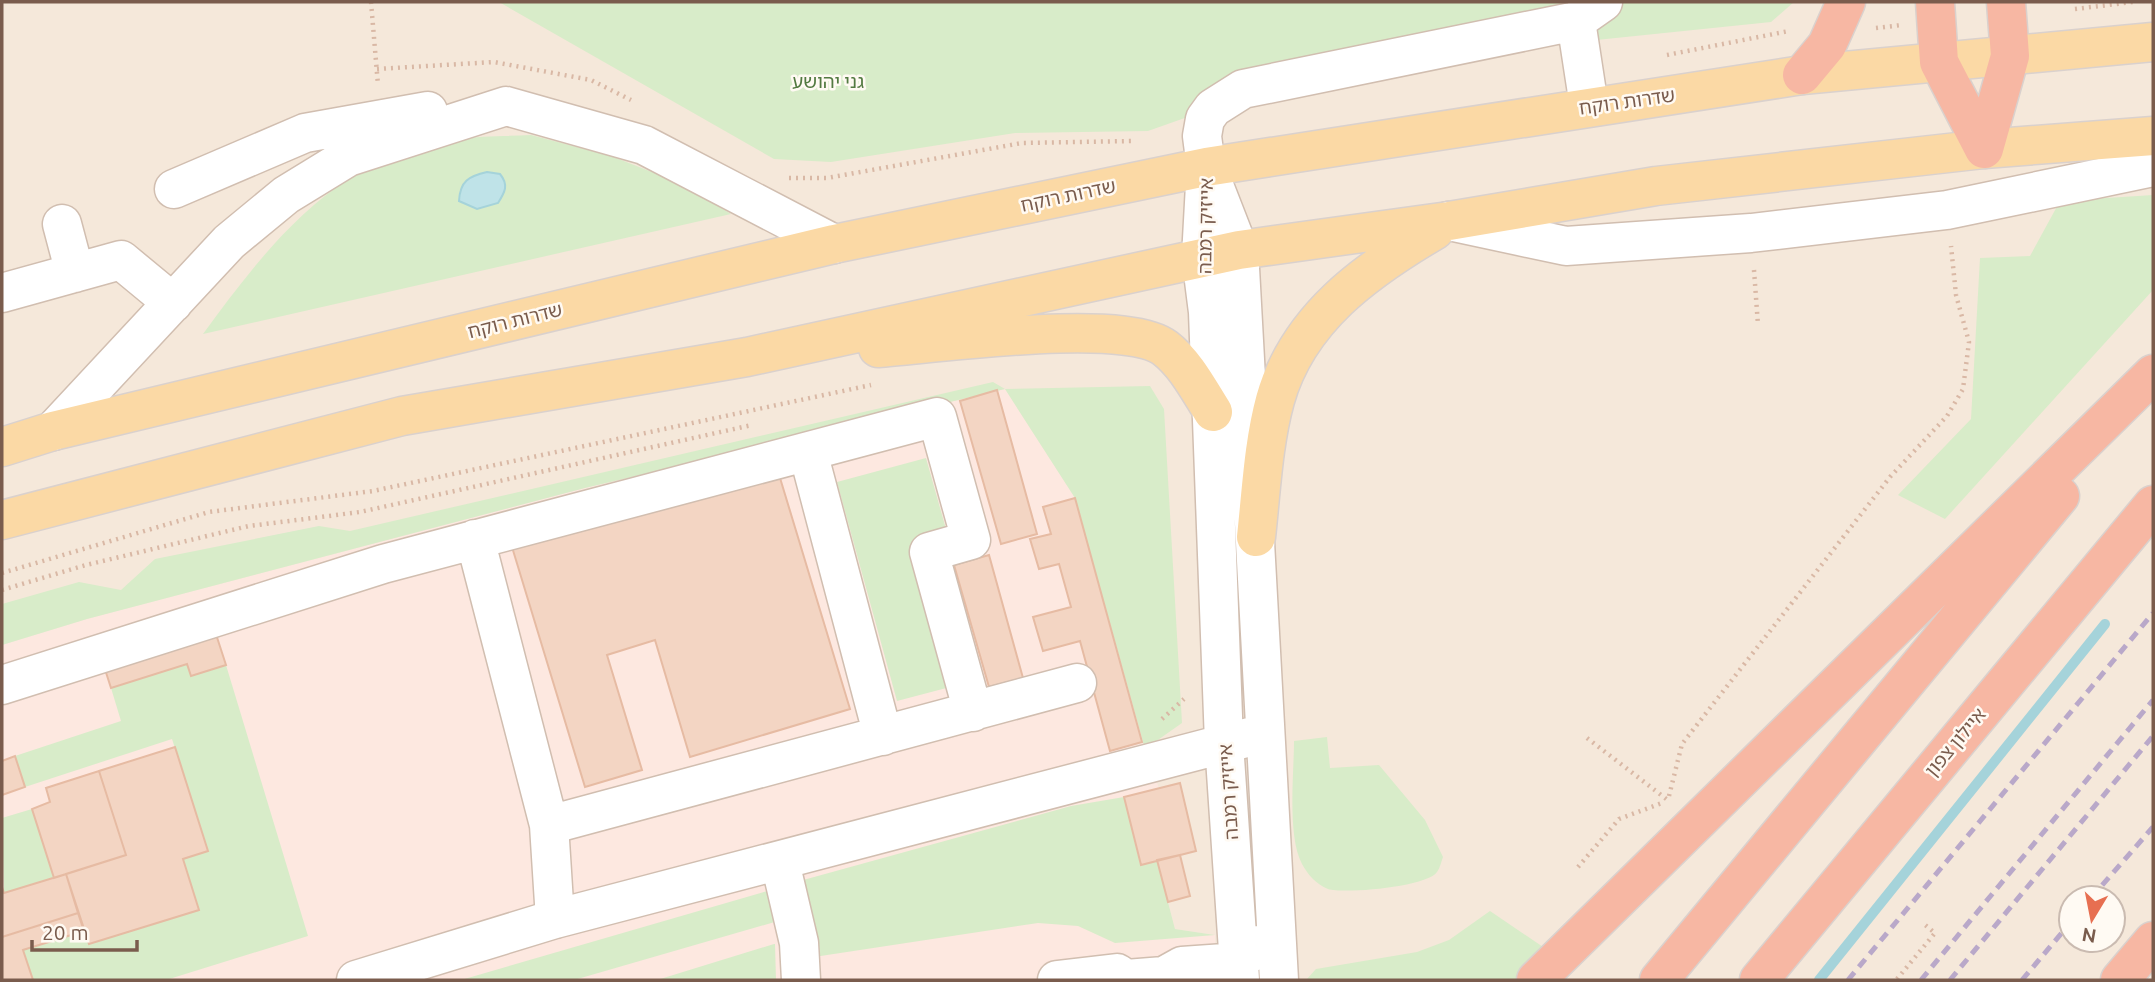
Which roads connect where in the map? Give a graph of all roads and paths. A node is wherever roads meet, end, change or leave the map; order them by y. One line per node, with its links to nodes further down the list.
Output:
1 (371, 2): 13 (path)
2 (2006, 2): 8 (highway)
3 (1589, 11): 12 (street); 16 (street)
4 (1936, 12): 5 (path); 9 (highway)
5 (1841, 14): 7 (path); 10 (highway)
6 (2153, 42): 8 (main road, שדרות רוקח)
7 (1662, 56)
8 (2010, 56): 9 (main road, שדרות רוקח); 15 (highway)
9 (1939, 62): 10 (main road, שדרות רוקח); 15 (highway)
10 (1802, 75): 12 (main road, שדרות רוקח)
11 (506, 106): 13 (street); 23 (street); 28 (street)
12 (1589, 106): 16 (main road, שדרות רוקח)
13 (381, 119): 18 (street)
14 (2153, 136): 15 (main road)
15 (1984, 149): 20 (main road)
16 (1206, 167): 23 (main road, שדרות רוקח); 24 (street, אייזיק רמבה); 25 (street, אייזיק רמבה)
17 (2153, 167): 19 (street)
18 (174, 189)
19 (1947, 210): 22 (street); 55 (path)
20 (1449, 221): 22 (street); 24 (main road); 41 (main road)
21 (62, 224): 26 (street)
22 (1751, 233): 29 (path)
23 (834, 244): 36 (main road, שדרות רוקח)
24 (1239, 250): 25 (main road); 41 (street, אייזיק רמבה)
25 (1201, 257): 30 (main road); 34 (street, אייזיק רמבה)
26 (75, 273): 27 (street); 28 (street)
27 (2, 293)
28 (173, 303): 36 (street)
29 (1758, 325)
30 (747, 357): 34 (main road); 40 (main road)
31 (2153, 374): 43 (highway)
32 (882, 383): 44 (path)
33 (2153, 384): 43 (highway)
34 (1213, 412): 54 (street, אייזיק רמבה)
35 (765, 422): 45 (path)
36 (53, 432): 37 (main road, שדרות רוקח)
37 (2, 447)
38 (808, 452): 42 (street); 49 (street); 52 (street)
39 (2153, 505): 70 (highway, איילון צפון)
40 (2, 520)
41 (1256, 537): 51 (street, אייזיק רמבה)
42 (475, 538): 47 (street); 56 (street)
43 (1981, 567): 68 (highway); 69 (highway)
44 (2, 573)
45 (2, 590)
46 (1077, 683): 49 (street)
47 (2, 685)
48 (1187, 691): 50 (path)
49 (973, 712): 52 (street)
50 (1156, 723)
51 (1265, 733): 54 (street); 62 (street, אייזיק רמבה)
52 (883, 736): 56 (street)
53 (1587, 738): 55 (path)
54 (1224, 743): 57 (street); 62 (street, אייזיק רמבה)
55 (1670, 802): 58 (path)
56 (548, 825): 59 (street)
57 (780, 862): 59 (street); 65 (street)
58 (1578, 867)
59 (555, 919): 64 (street)
60 (1924, 924): 63 (path)
61 (2153, 941): 71 (highway)
62 (1248, 951): 66 (street); 67 (street, אייזיק רמבה)
63 (1897, 979)
64 (356, 980)
65 (801, 980)
66 (1057, 980)
67 (1279, 980)
68 (1536, 980)
69 (1659, 980)
70 (1759, 980)
71 (2120, 980)

